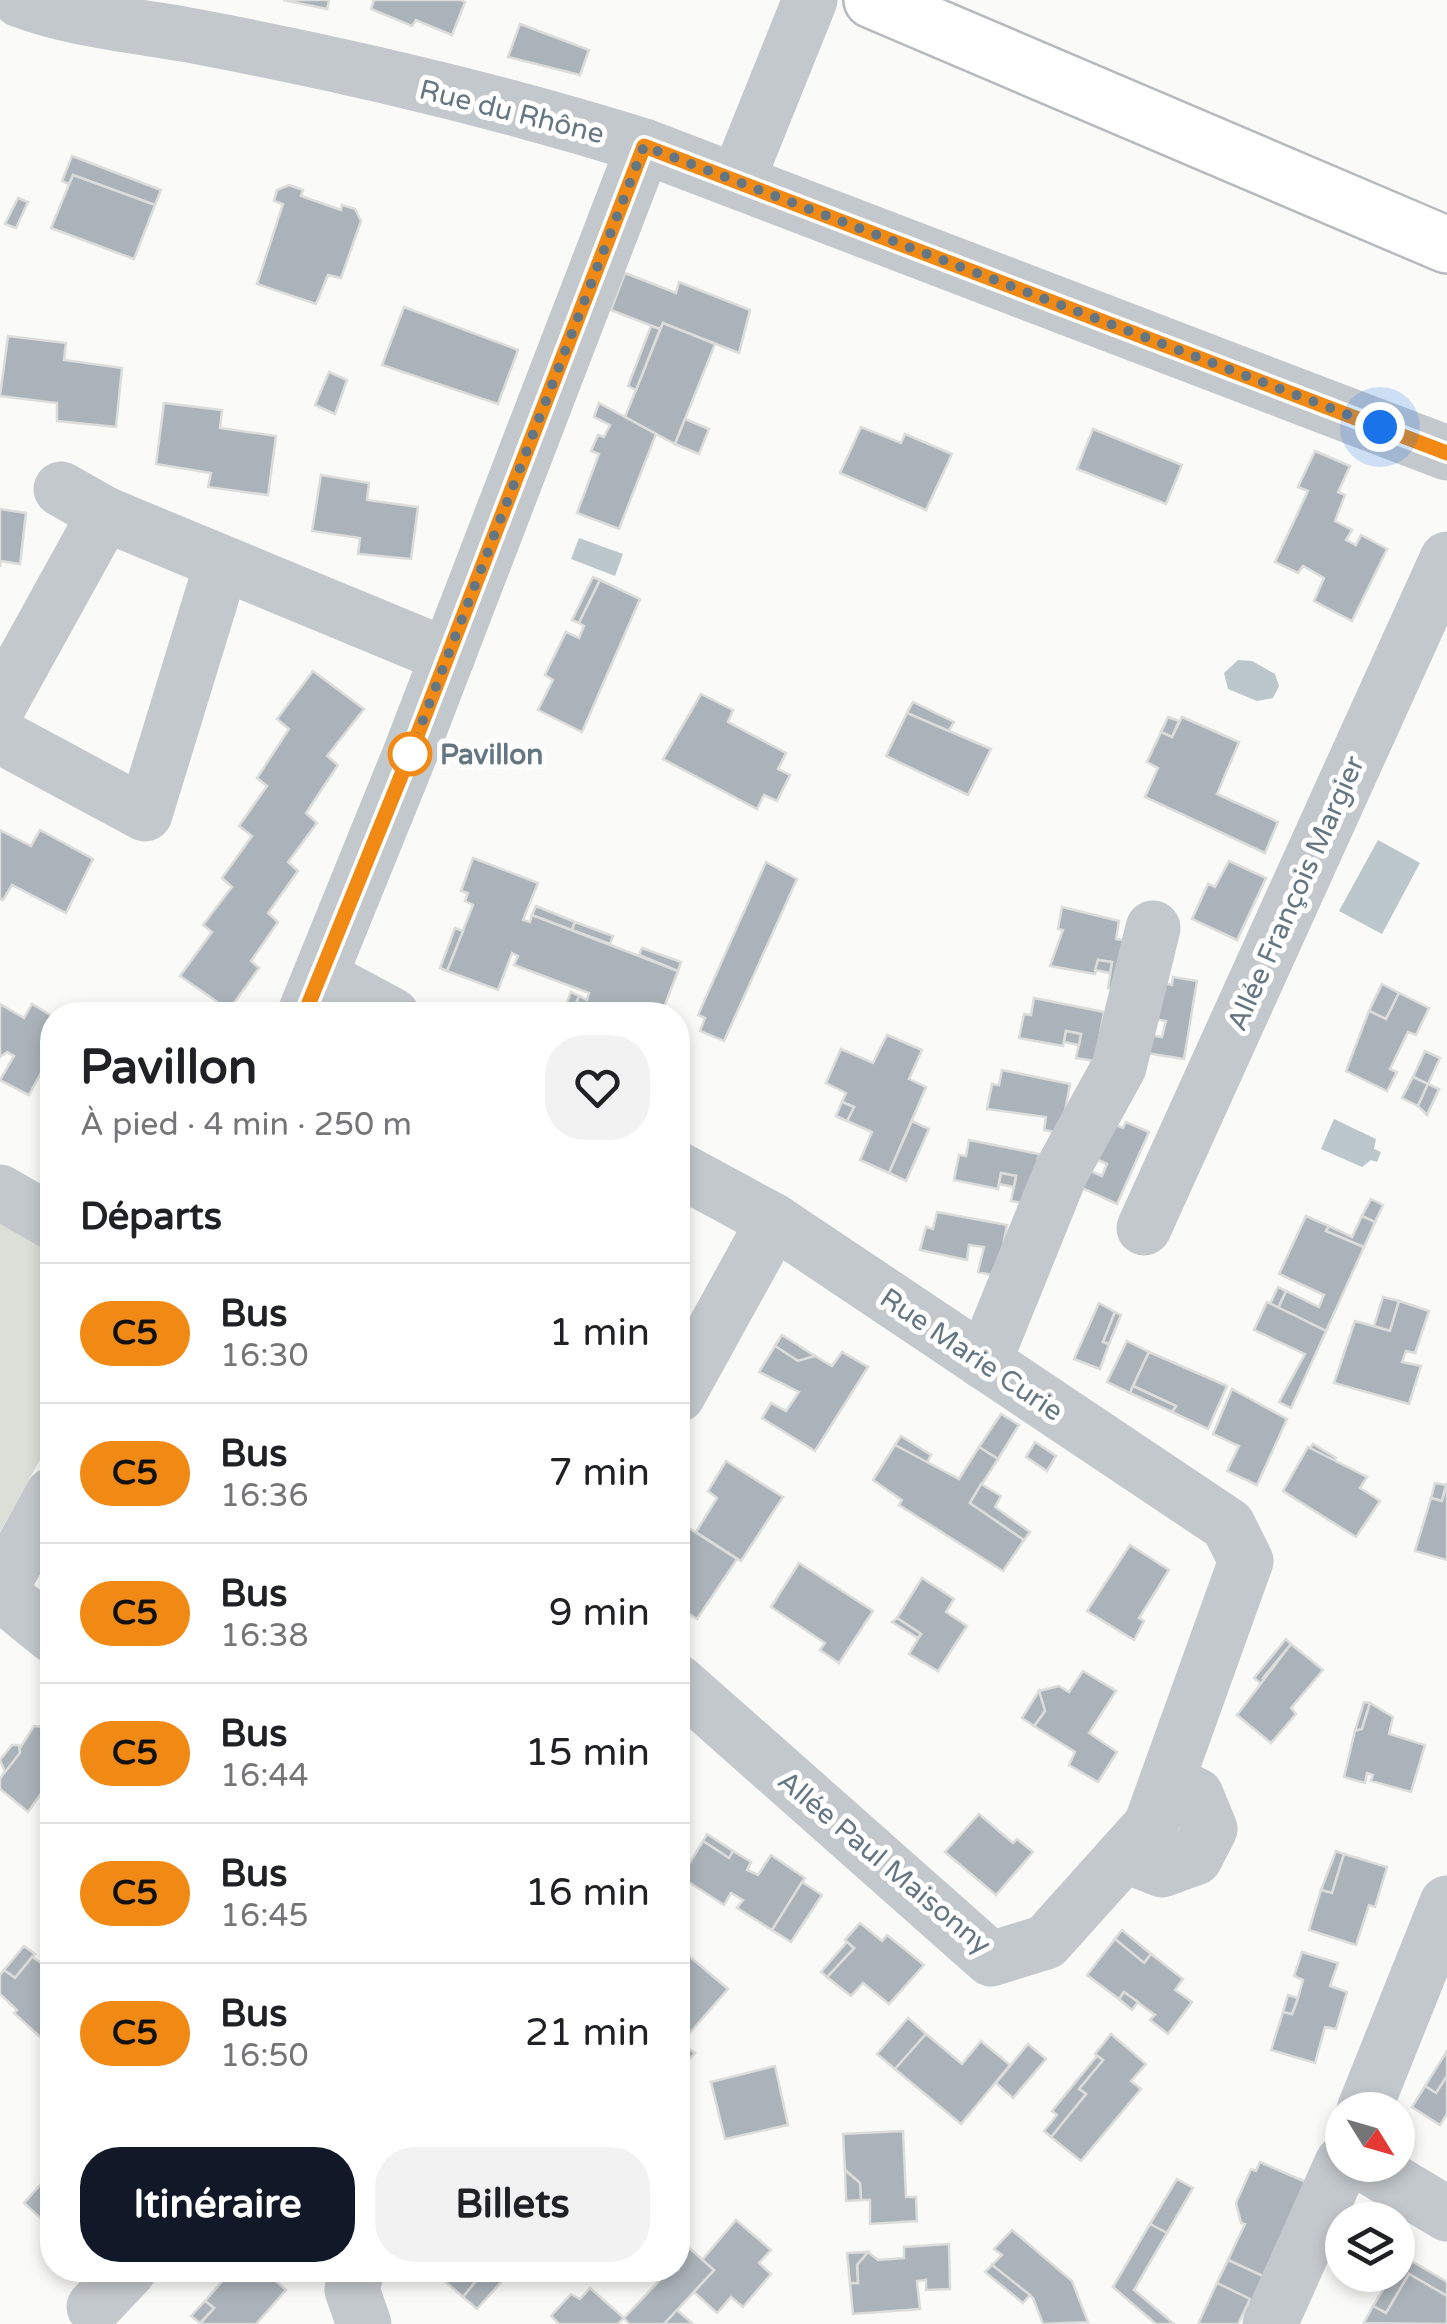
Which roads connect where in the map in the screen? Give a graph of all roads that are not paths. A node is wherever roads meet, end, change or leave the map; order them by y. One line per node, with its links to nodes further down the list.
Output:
1 (810, 0): 6 (street)
2 (872, 0): 7 (main road)
3 (43, 9): 4 (street, Rue du Rhône); 5 (street, Rue du Rhône)
4 (0, 20)
5 (644, 146): 6 (street, Rue du Rhône); 11 (street)
6 (738, 180): 8 (street, Rue du Rhône)
7 (1447, 245)
8 (1447, 453)
9 (1447, 559): 21 (street, Allée François Margier)
10 (222, 562): 11 (street); 12 (street); 13 (street)
11 (448, 656): 15 (street)
12 (0, 704)
13 (0, 736)
14 (1152, 928): 22 (street)
15 (312, 996): 16 (street)
16 (337, 1002)
17 (690, 1176): 20 (street, Rue Marie Curie)
18 (0, 1192): 19 (street)
19 (40, 1215)
20 (774, 1222): 22 (street, Rue Marie Curie); 23 (street)
21 (1144, 1228)
22 (984, 1362): 25 (street, Rue Marie Curie)
23 (690, 1372)
24 (40, 1517): 26 (street)
25 (1246, 1562): 28 (street, Allée Paul Maisonny)
26 (0, 1591): 27 (street)
27 (40, 1625)
28 (690, 1693)
29 (1447, 1902): 30 (street)
30 (1371, 2092)
31 (1334, 2182): 36 (street)
32 (1394, 2182): 33 (street)
33 (1447, 2214)
34 (354, 2282): 35 (street)
35 (364, 2324)
36 (1270, 2324)

